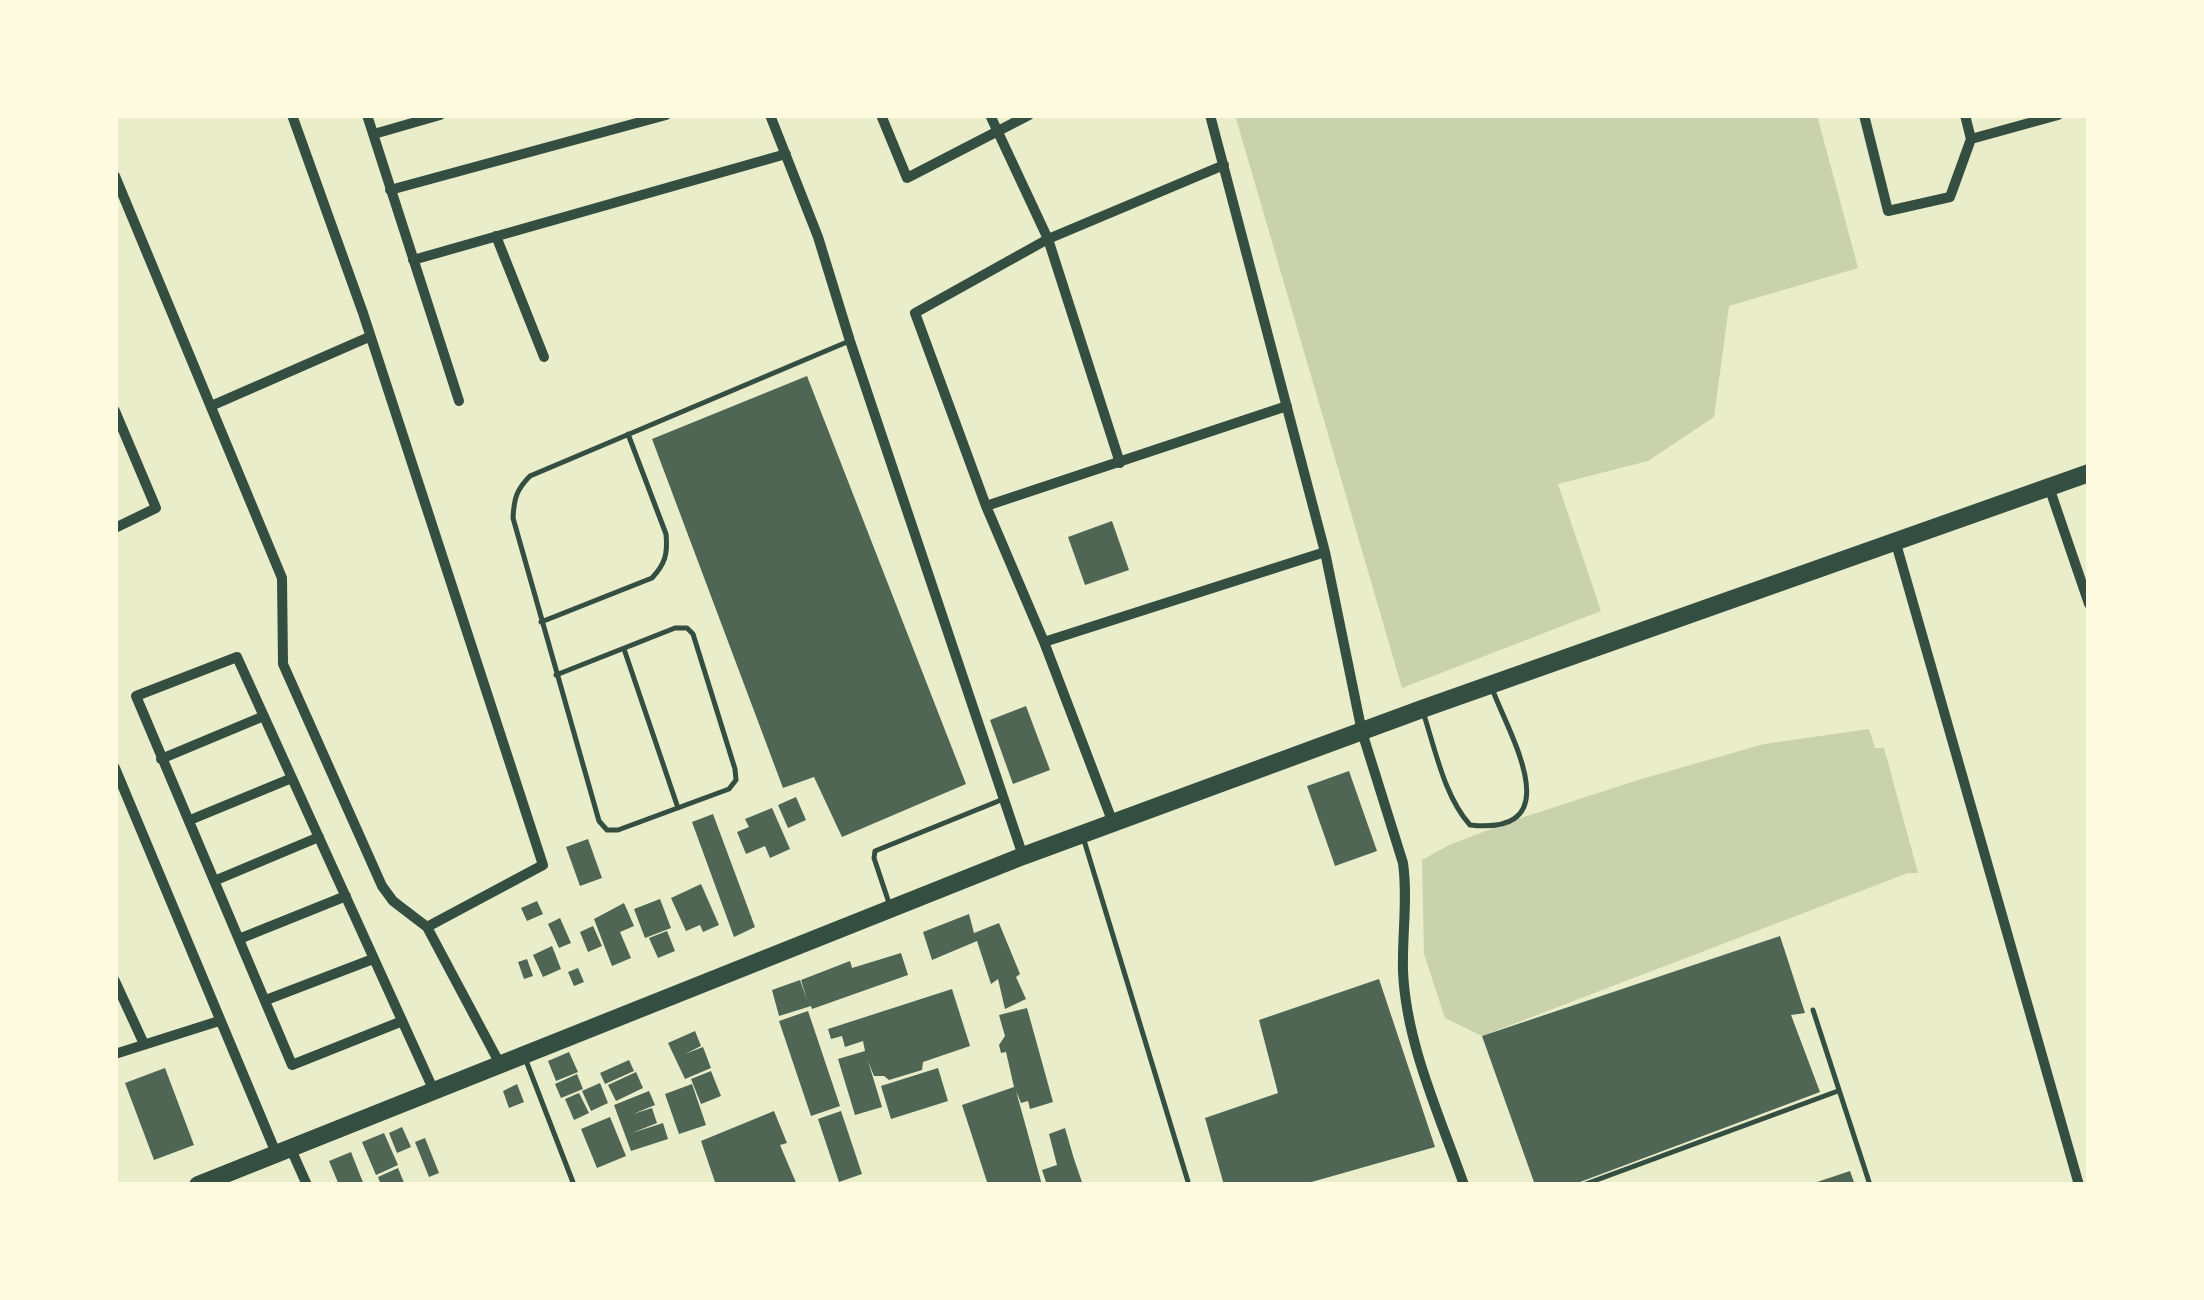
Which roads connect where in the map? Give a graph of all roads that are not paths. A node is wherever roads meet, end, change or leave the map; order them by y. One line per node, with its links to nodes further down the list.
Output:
1 (292, 115): 23 (street)
2 (367, 115): 13 (street)
3 (440, 115): 13 (street)
4 (666, 115): 19 (street)
5 (770, 115): 16 (street)
6 (881, 115): 14 (street)
7 (990, 115): 14 (street)
8 (1029, 115): 14 (street)
9 (1210, 115): 17 (street)
10 (1864, 115): 15 (street)
11 (1964, 115): 15 (street)
12 (2058, 115): 15 (street)
13 (374, 134): 19 (street)
14 (997, 134): 21 (street)
15 (1971, 139)
16 (786, 154): 20 (street); 24 (street)
17 (1224, 164): 21 (street); 28 (street)
18 (115, 176): 27 (street)
19 (390, 190): 22 (street)
20 (496, 236): 22 (street); 25 (street)
21 (1048, 240): 31 (street); 34 (street)
22 (413, 260): 26 (street)
23 (369, 337): 27 (street); 60 (street)
24 (850, 340): 30 (lane); 50 (street)
25 (544, 357)
26 (459, 401)
27 (211, 406): 60 (street)
28 (1286, 406): 31 (street); 37 (street)
29 (115, 411): 35 (street)
30 (628, 434): 39 (lane); 39 (lane)
31 (1120, 463): 34 (street)
32 (2089, 474): 33 (highway)
33 (2050, 486): 36 (highway); 38 (street)
34 (986, 506): 40 (street)
35 (115, 528)
36 (1895, 540): 43 (highway); 82 (street)
37 (1325, 552): 40 (street); 46 (street)
38 (2089, 604)
39 (541, 622): 42 (lane)
40 (1044, 642): 53 (street)
41 (624, 648): 42 (lane); 51 (lane); 51 (lane)
42 (556, 676): 51 (lane)
43 (1490, 685): 44 (highway); 44 (lane)
44 (1422, 709): 46 (highway)
45 (264, 716): 47 (street); 47 (street); 49 (street)
46 (1362, 732): 53 (highway); 79 (street)
47 (161, 759): 52 (street)
48 (115, 768): 66 (street)
49 (292, 778): 52 (street); 55 (street)
50 (1004, 799): 56 (street); 59 (lane)
51 (678, 808)
52 (190, 820): 57 (street)
53 (1114, 823): 54 (highway)
54 (1082, 834): 56 (highway); 78 (lane)
55 (319, 838): 57 (street); 58 (street)
56 (1024, 856): 59 (highway)
57 (214, 880): 61 (street)
58 (346, 896): 61 (street); 62 (street)
59 (891, 909): 70 (highway)
60 (427, 928): 71 (street)
61 (240, 939): 64 (street)
62 (373, 959): 64 (street); 67 (street)
63 (115, 981): 68 (street)
64 (266, 1000): 67 (street)
65 (1813, 1010): 73 (lane)
66 (219, 1021): 68 (street); 74 (street)
67 (400, 1022): 72 (street)
68 (144, 1044): 69 (street)
69 (115, 1054)
70 (524, 1055): 71 (highway); 77 (lane)
71 (500, 1064): 72 (highway)
72 (434, 1091): 74 (highway)
73 (1838, 1091): 80 (lane); 81 (lane)
74 (283, 1150): 75 (highway); 76 (street)
75 (198, 1185)
76 (306, 1185)
77 (574, 1185)
78 (1189, 1185)
79 (1464, 1185)
80 (1583, 1185)
81 (1870, 1185)
82 (2079, 1185)

